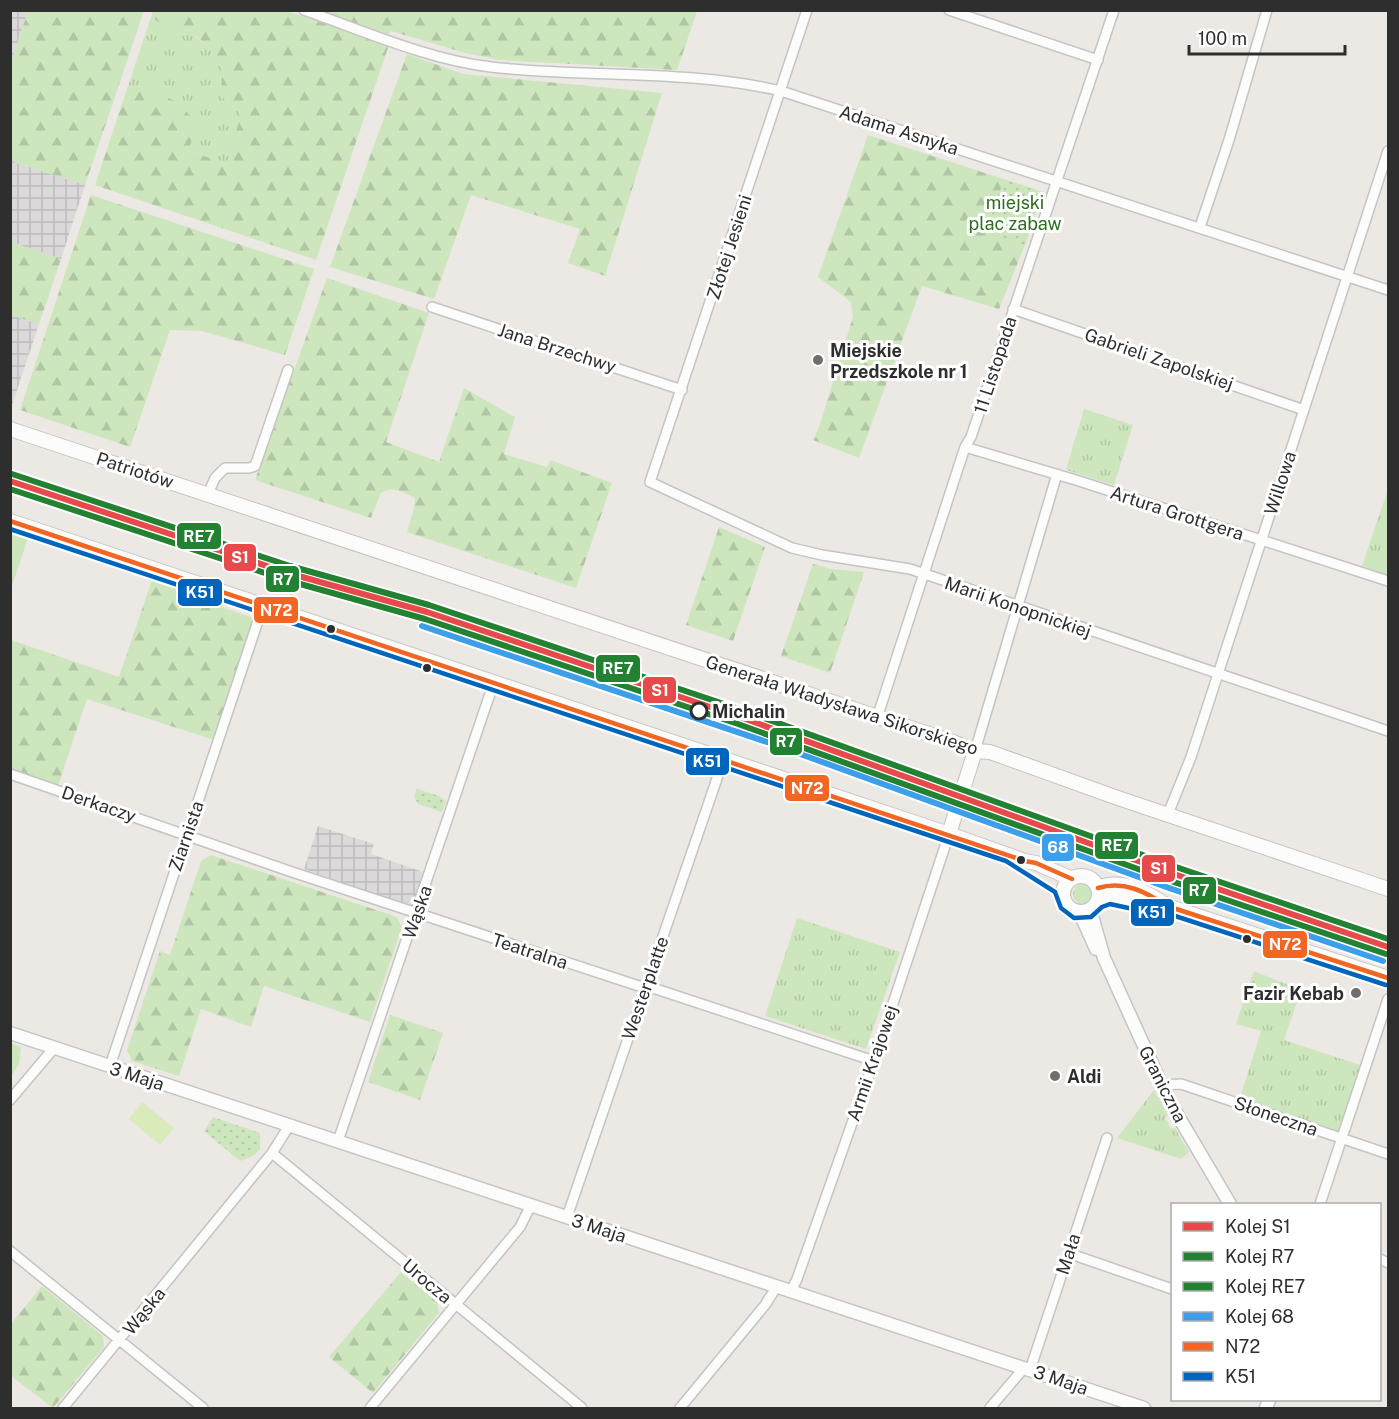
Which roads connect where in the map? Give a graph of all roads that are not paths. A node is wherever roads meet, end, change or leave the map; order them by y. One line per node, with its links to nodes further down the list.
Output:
1 (304, 10): 7 (street, Adama Asnyka)
2 (807, 10): 7 (street, Złotej Jesieni)
3 (949, 10): 6 (street)
4 (1114, 10): 6 (street, 11 Listopada)
5 (1267, 10): 10 (street)
6 (1098, 60): 9 (street, 11 Listopada)
7 (781, 91): 9 (street, Adama Asnyka); 16 (street, Złotej Jesieni)
8 (1389, 151): 11 (street, Willowa)
9 (1058, 182): 10 (street, Adama Asnyka); 14 (street, 11 Listopada)
10 (1200, 227): 11 (street, Adama Asnyka)
11 (1347, 277): 12 (street, Adama Asnyka); 17 (street, Willowa)
12 (1389, 290)
13 (432, 307): 16 (street, Jana Brzechwy)
14 (1013, 309): 17 (street, Gabrieli Zapolskiej); 19 (street, 11 Listopada)
15 (288, 370): 22 (street)
16 (682, 390): 21 (street, Złotej Jesieni)
17 (1304, 410): 25 (street, Willowa)
18 (10, 429): 22 (main road, Patriotów)
19 (965, 447): 20 (street, Artura Grottgera); 26 (street, 11 Listopada)
20 (1057, 474): 25 (street, Artura Grottgera); 29 (street)
21 (650, 482): 26 (street, Marii Konopnickiej)
22 (208, 494): 23 (main road, Patriotów)
23 (260, 512): 32 (main road, Generała Władysława Sikorskiego)
24 (10, 522): 28 (main road)
25 (1261, 541): 27 (street, Artura Grottgera); 30 (street, Willowa)
26 (925, 575): 29 (street, Marii Konopnickiej); 32 (street, 11 Listopada)
27 (1389, 581)
28 (263, 606): 31 (main road); 39 (street, Ziarnista)
29 (1019, 607): 30 (street, Marii Konopnickiej); 34 (street)
30 (1218, 674): 33 (street, Marii Konopnickiej); 37 (street, Willowa)
31 (494, 682): 35 (main road); 43 (street, Wąska)
32 (877, 718): 34 (main road, Generała Władysława Sikorskiego)
33 (1389, 731)
34 (975, 751): 37 (main road, Generała Władysława Sikorskiego); 38 (main road)
35 (724, 758): 38 (main road); 45 (street, Westerplatte)
36 (10, 774): 39 (street, Derkaczy)
37 (1168, 814): 41 (main road, Generała Władysława Sikorskiego)
38 (949, 834): 40 (main road); 49 (street, Armii Krajowej)
39 (188, 835): 43 (street, Teatralna); 50 (street, Ziarnista)
40 (1068, 884): 42 (main road); 42 (main road)
41 (1389, 889)
42 (1091, 902): 44 (main road); 51 (street, Graniczna)
43 (417, 914): 45 (street, Teatralna); 56 (street, Wąska)
44 (1389, 978)
45 (645, 988): 49 (street, Teatralna); 62 (street, Westerplatte)
46 (1389, 999): 55 (street)
47 (10, 1033): 48 (street, 3 Maja)
48 (54, 1048): 50 (street, 3 Maja); 52 (street)
49 (874, 1061): 67 (street, Armii Krajowej)
50 (110, 1066): 53 (street, 3 Maja)
51 (1162, 1084): 55 (street, Słoneczna); 59 (street, Graniczna)
52 (10, 1100)
53 (289, 1126): 56 (street, 3 Maja); 57 (street, Wąska)
54 (1107, 1138): 64 (street, Mała)
55 (1342, 1139): 58 (street, Słoneczna); 60 (street)
56 (338, 1141): 61 (street, 3 Maja)
57 (272, 1153): 68 (street, Urocza); 69 (street, Wąska)
58 (1389, 1154)
59 (1229, 1203)
60 (1320, 1203)
61 (531, 1205): 62 (street, 3 Maja); 68 (street)
62 (567, 1217): 65 (street, 3 Maja)
63 (10, 1251): 69 (street)
64 (1068, 1253): 66 (street); 70 (street, Mała)
65 (777, 1286): 67 (street, 3 Maja); 75 (street)
66 (1171, 1288)
67 (791, 1291): 70 (street, 3 Maja)
68 (456, 1306): 71 (street); 74 (street, Urocza)
69 (120, 1340): 72 (street, Wąska); 73 (street)
70 (1027, 1369): 76 (street, Mała); 77 (street, 3 Maja)
71 (375, 1407)
72 (63, 1408)
73 (203, 1408)
74 (582, 1408)
75 (680, 1408)
76 (990, 1408)
77 (1139, 1408)

